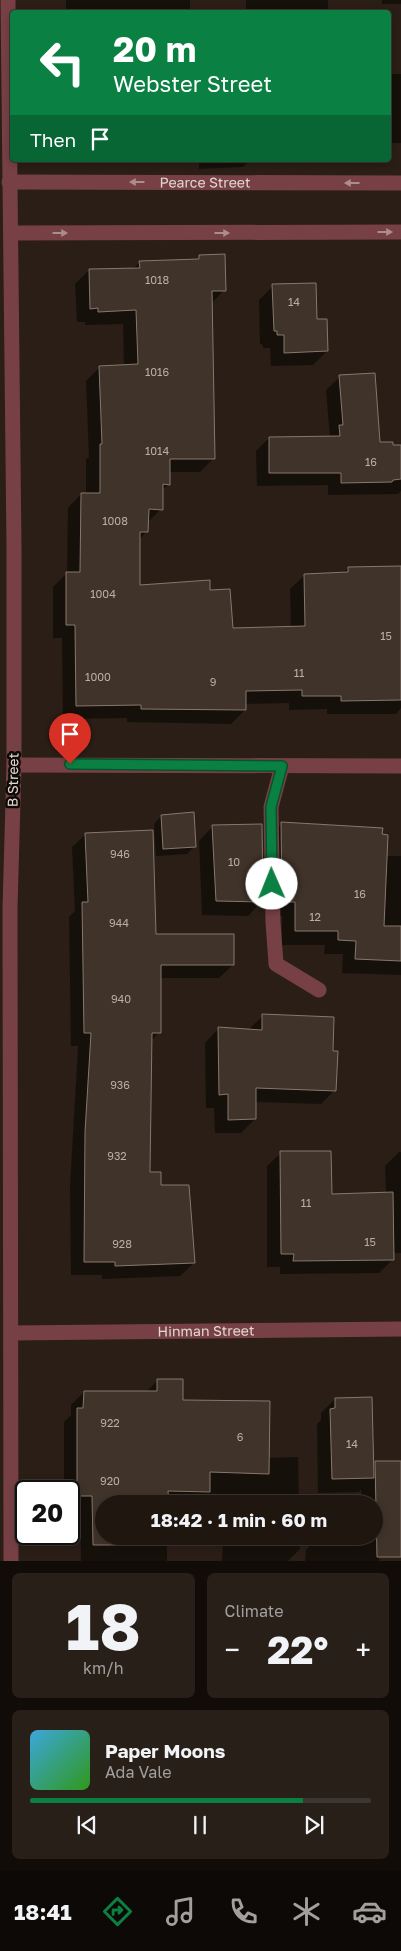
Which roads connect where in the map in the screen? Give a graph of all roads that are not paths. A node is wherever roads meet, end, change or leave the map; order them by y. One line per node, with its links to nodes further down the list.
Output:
1 (8, 0): 2 (street, B Street)
2 (9, 182): 3 (street, Pearce Street, one-way to 2); 5 (street, B Street)
3 (401, 183)
4 (401, 232): 5 (street, one-way to 4)
5 (11, 233): 6 (street, B Street)
6 (7, 547): 7 (street, B Street)
7 (14, 765): 8 (street); 10 (street, B Street)
8 (282, 766): 9 (street); 11 (street)
9 (401, 766)
10 (5, 908): 13 (street, B Street)
11 (320, 990)
12 (401, 1329): 13 (street, Hinman Street)
13 (11, 1333): 14 (street, B Street)
14 (11, 1561)

